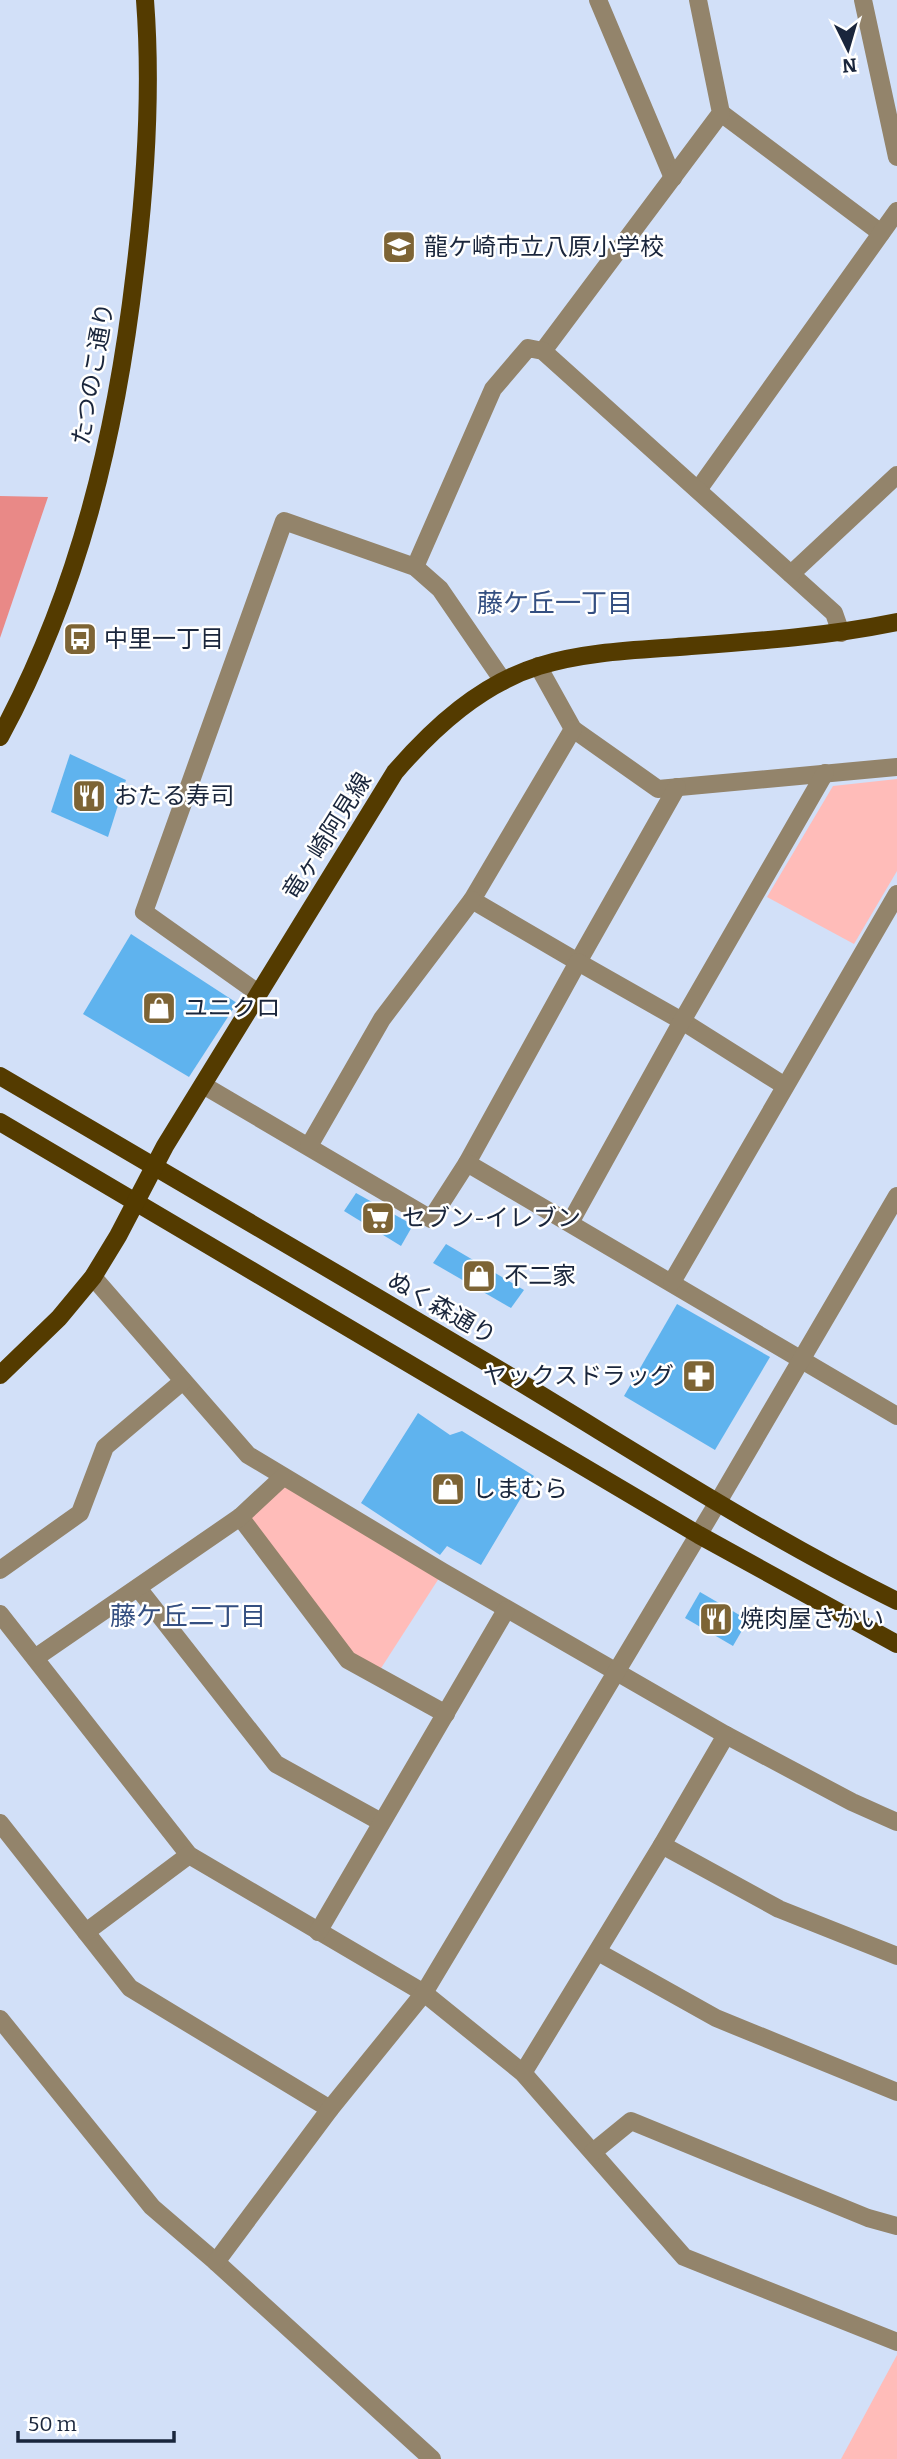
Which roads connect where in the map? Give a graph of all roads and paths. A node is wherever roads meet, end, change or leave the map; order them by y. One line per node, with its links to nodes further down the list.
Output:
1 (145, 0): 20 (main road, たつのこ通り)
2 (598, 0): 7 (street)
3 (698, 0): 5 (street)
4 (863, 0): 6 (street)
5 (721, 113): 7 (street); 9 (street)
6 (897, 157)
7 (673, 178): 10 (street)
8 (897, 211): 9 (street)
9 (881, 233): 12 (street)
10 (543, 351): 12 (street); 13 (street)
11 (897, 475): 14 (street)
12 (698, 490): 14 (street)
13 (415, 567): 18 (street); 27 (street)
14 (791, 574): 16 (street)
15 (897, 622): 16 (main road, 竜ヶ崎阿見線)
16 (841, 633): 17 (main road, 竜ヶ崎阿見線)
17 (538, 666): 18 (main road, 竜ヶ崎阿見線); 19 (street)
18 (503, 681): 27 (main road, 竜ヶ崎阿見線)
19 (573, 729): 23 (street); 25 (street)
20 (0, 737)
21 (897, 767): 22 (street)
22 (825, 773): 23 (street); 28 (street)
23 (677, 787): 26 (street)
24 (897, 894): 31 (street)
25 (472, 900): 26 (street); 33 (street)
26 (578, 962): 28 (street); 34 (street)
27 (258, 993): 30 (main road, 竜ヶ崎阿見線)
28 (682, 1021): 31 (street); 38 (street)
29 (0, 1076): 35 (main road, ぬく森通り)
30 (203, 1085): 33 (street); 35 (main road, 竜ヶ崎阿見線)
31 (785, 1086): 40 (street)
32 (0, 1122): 37 (main road)
33 (309, 1146): 34 (street)
34 (467, 1163): 38 (street)
35 (153, 1167): 37 (main road, 竜ヶ崎阿見線); 46 (main road, ぬく森通り)
36 (897, 1196): 41 (street)
37 (136, 1202): 39 (main road, 竜ヶ崎阿見線); 48 (main road)
38 (569, 1223): 40 (street)
39 (93, 1277): 42 (main road, 竜ヶ崎阿見線); 43 (street)
40 (672, 1282): 41 (street)
41 (801, 1359): 44 (street); 46 (street)
42 (0, 1375)
43 (183, 1381): 45 (street); 49 (street)
44 (894, 1409)
45 (283, 1477): 47 (street); 52 (street)
46 (718, 1502): 48 (street); 51 (main road, ぬく森通り)
47 (240, 1517): 50 (street); 57 (street)
48 (699, 1535): 54 (main road); 56 (street)
49 (0, 1570)
50 (138, 1588): 55 (street); 60 (street)
51 (897, 1601)
52 (506, 1610): 56 (street); 57 (street)
53 (0, 1614): 55 (street)
54 (897, 1644)
55 (35, 1658): 63 (street)
56 (617, 1671): 58 (street); 68 (street)
57 (446, 1714): 60 (street)
58 (726, 1735): 61 (street); 62 (street)
59 (0, 1822): 64 (street)
60 (381, 1822): 65 (street)
61 (897, 1822)
62 (663, 1845): 66 (street); 67 (street)
63 (189, 1855): 64 (street); 65 (street)
64 (86, 1932): 72 (street)
65 (318, 1932): 68 (street)
66 (598, 1952): 70 (street); 71 (street)
67 (897, 1956)
68 (424, 1993): 70 (street); 72 (street)
69 (0, 2020): 75 (street)
70 (523, 2073): 73 (street)
71 (897, 2092)
72 (330, 2109): 75 (street)
73 (593, 2152): 74 (street); 76 (street)
74 (897, 2226)
75 (216, 2262): 77 (street)
76 (897, 2342)
77 (432, 2459)

